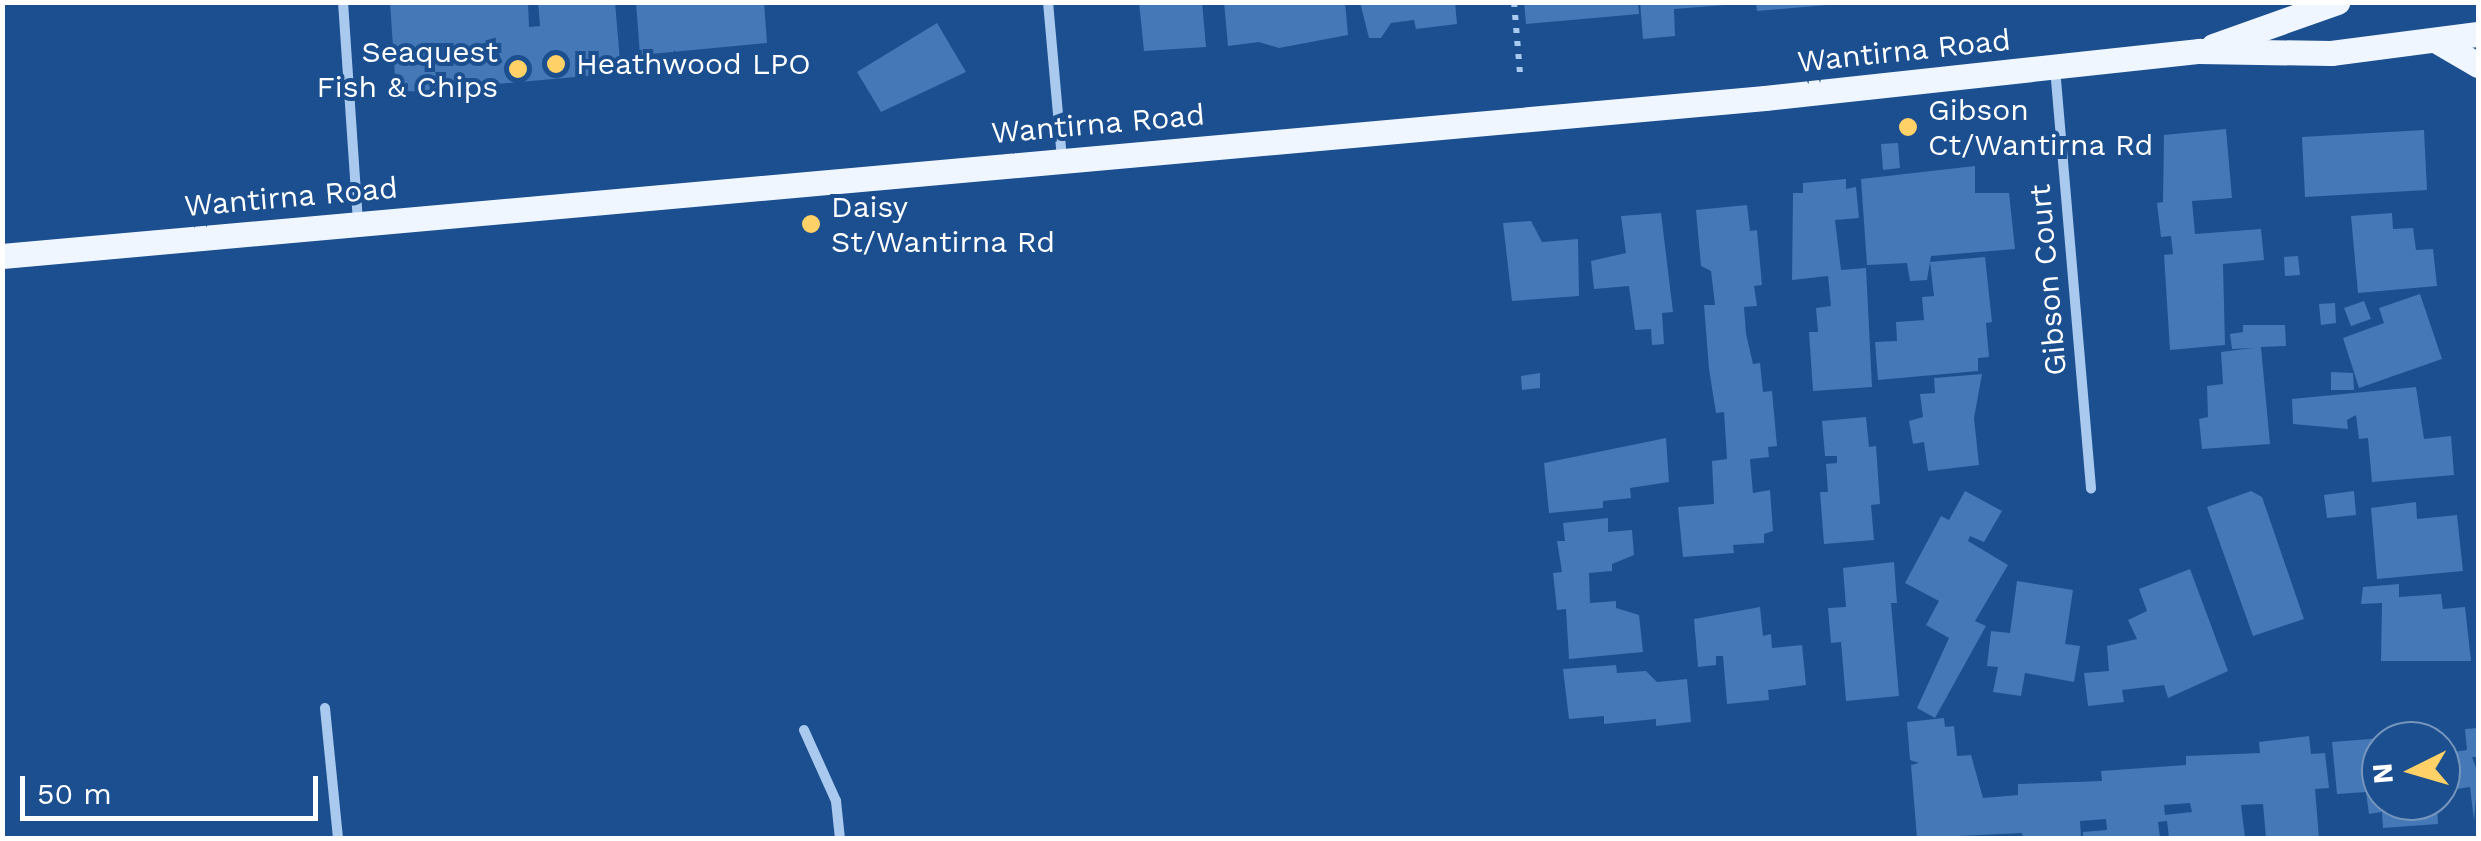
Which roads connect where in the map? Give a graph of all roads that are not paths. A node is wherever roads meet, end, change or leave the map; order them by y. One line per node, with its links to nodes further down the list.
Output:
1 (343, 2): 10 (street)
2 (1048, 2): 9 (street)
3 (2337, 2): 6 (main road, Wantirna Road)
4 (2478, 34): 5 (main road, Wantirna Road)
5 (2435, 40): 6 (main road, Wantirna Road); 7 (main road)
6 (2199, 51): 8 (main road, Wantirna Road)
7 (2478, 65)
8 (2055, 68): 9 (main road, Wantirna Road); 12 (street, Gibson Court)
9 (1062, 160): 10 (main road, Wantirna Road)
10 (358, 222): 11 (main road, Wantirna Road)
11 (2, 256)
12 (2091, 488)
13 (325, 708): 15 (street)
14 (804, 730): 16 (street)
15 (338, 838)
16 (840, 838)

